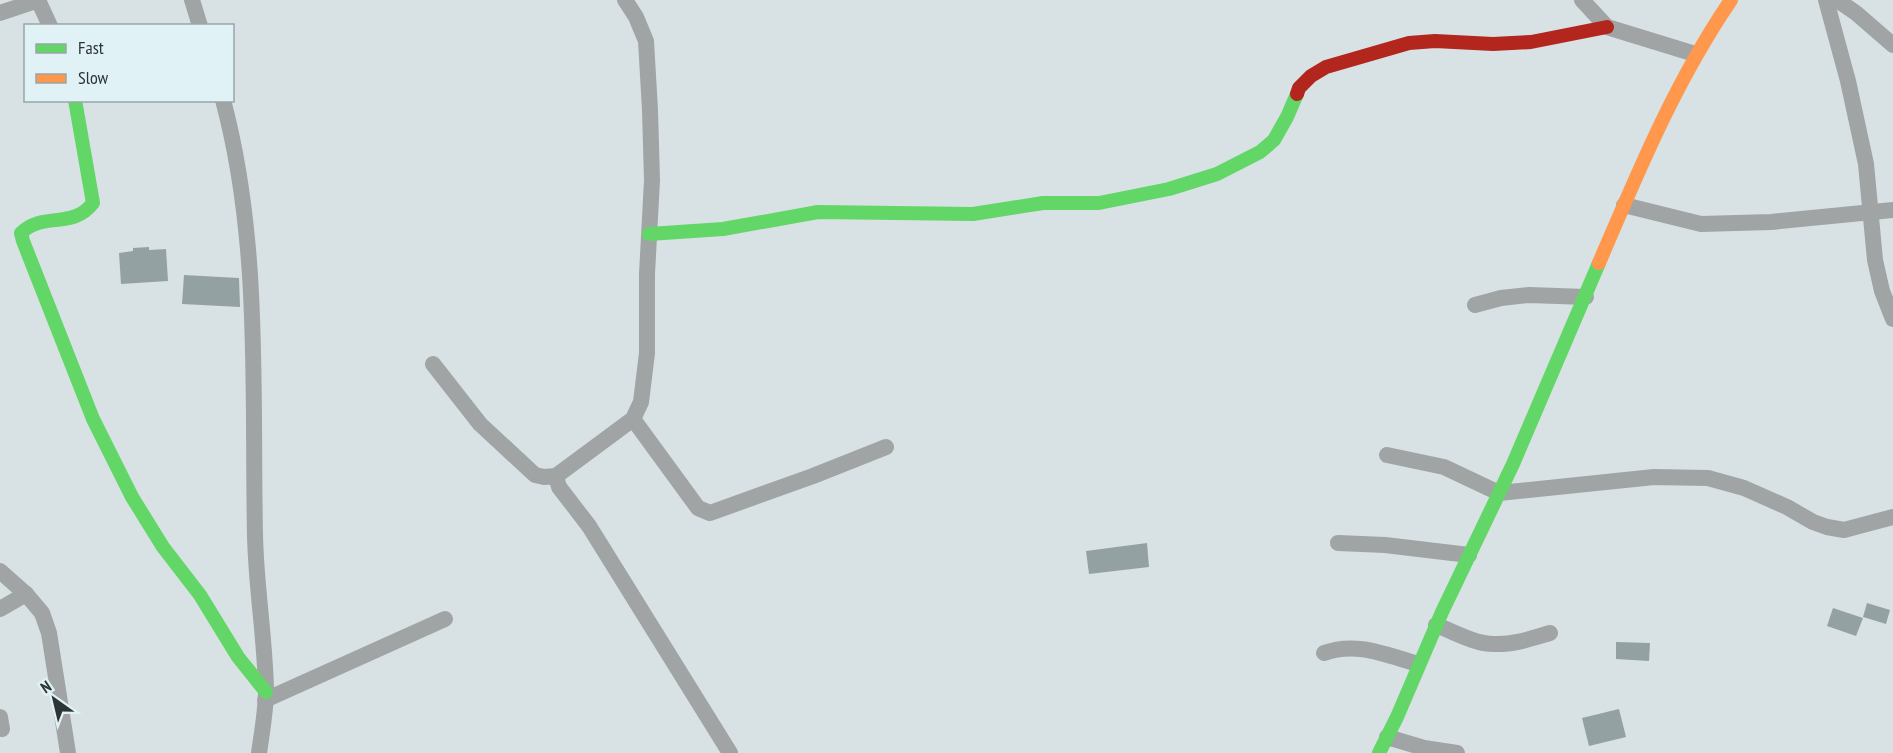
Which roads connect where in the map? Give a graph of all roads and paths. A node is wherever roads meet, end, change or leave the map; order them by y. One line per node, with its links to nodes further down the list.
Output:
1 (38, 0): 8 (street); 9 (street)
2 (192, 0): 10 (street)
3 (625, 0): 19 (street)
4 (1582, 0): 11 (street)
5 (1731, 0): 13 (street)
6 (1826, 0): 18 (street)
7 (1838, 0): 12 (street)
8 (0, 13)
9 (49, 24)
10 (199, 24)
11 (1607, 27): 13 (street); 19 (street)
12 (1893, 45)
13 (1695, 54): 16 (street)
14 (75, 102): 40 (street)
15 (224, 102): 40 (street)
16 (1624, 205): 18 (street); 20 (street)
17 (1893, 210): 18 (street)
18 (1871, 212): 22 (street)
19 (649, 234): 24 (street)
20 (1586, 297): 21 (street); 28 (street)
21 (1475, 305)
22 (1893, 319)
23 (433, 364): 27 (street)
24 (633, 419): 25 (street); 27 (street)
25 (886, 447)
26 (1387, 455): 28 (street)
27 (556, 476): 44 (street)
28 (1499, 494): 29 (street); 31 (street)
29 (1893, 517)
30 (1338, 543): 31 (street)
31 (1469, 555): 36 (street)
32 (0, 571): 33 (street)
33 (26, 594): 34 (street); 42 (street)
34 (0, 609)
35 (445, 619): 40 (street)
36 (1436, 625): 37 (street); 39 (street)
37 (1550, 633)
38 (1324, 653): 39 (street)
39 (1418, 664): 41 (street)
40 (266, 696): 43 (street)
41 (1387, 736): 45 (street); 46 (street)
42 (68, 753)
43 (259, 753)
44 (730, 753)
45 (1379, 753)
46 (1457, 753)

